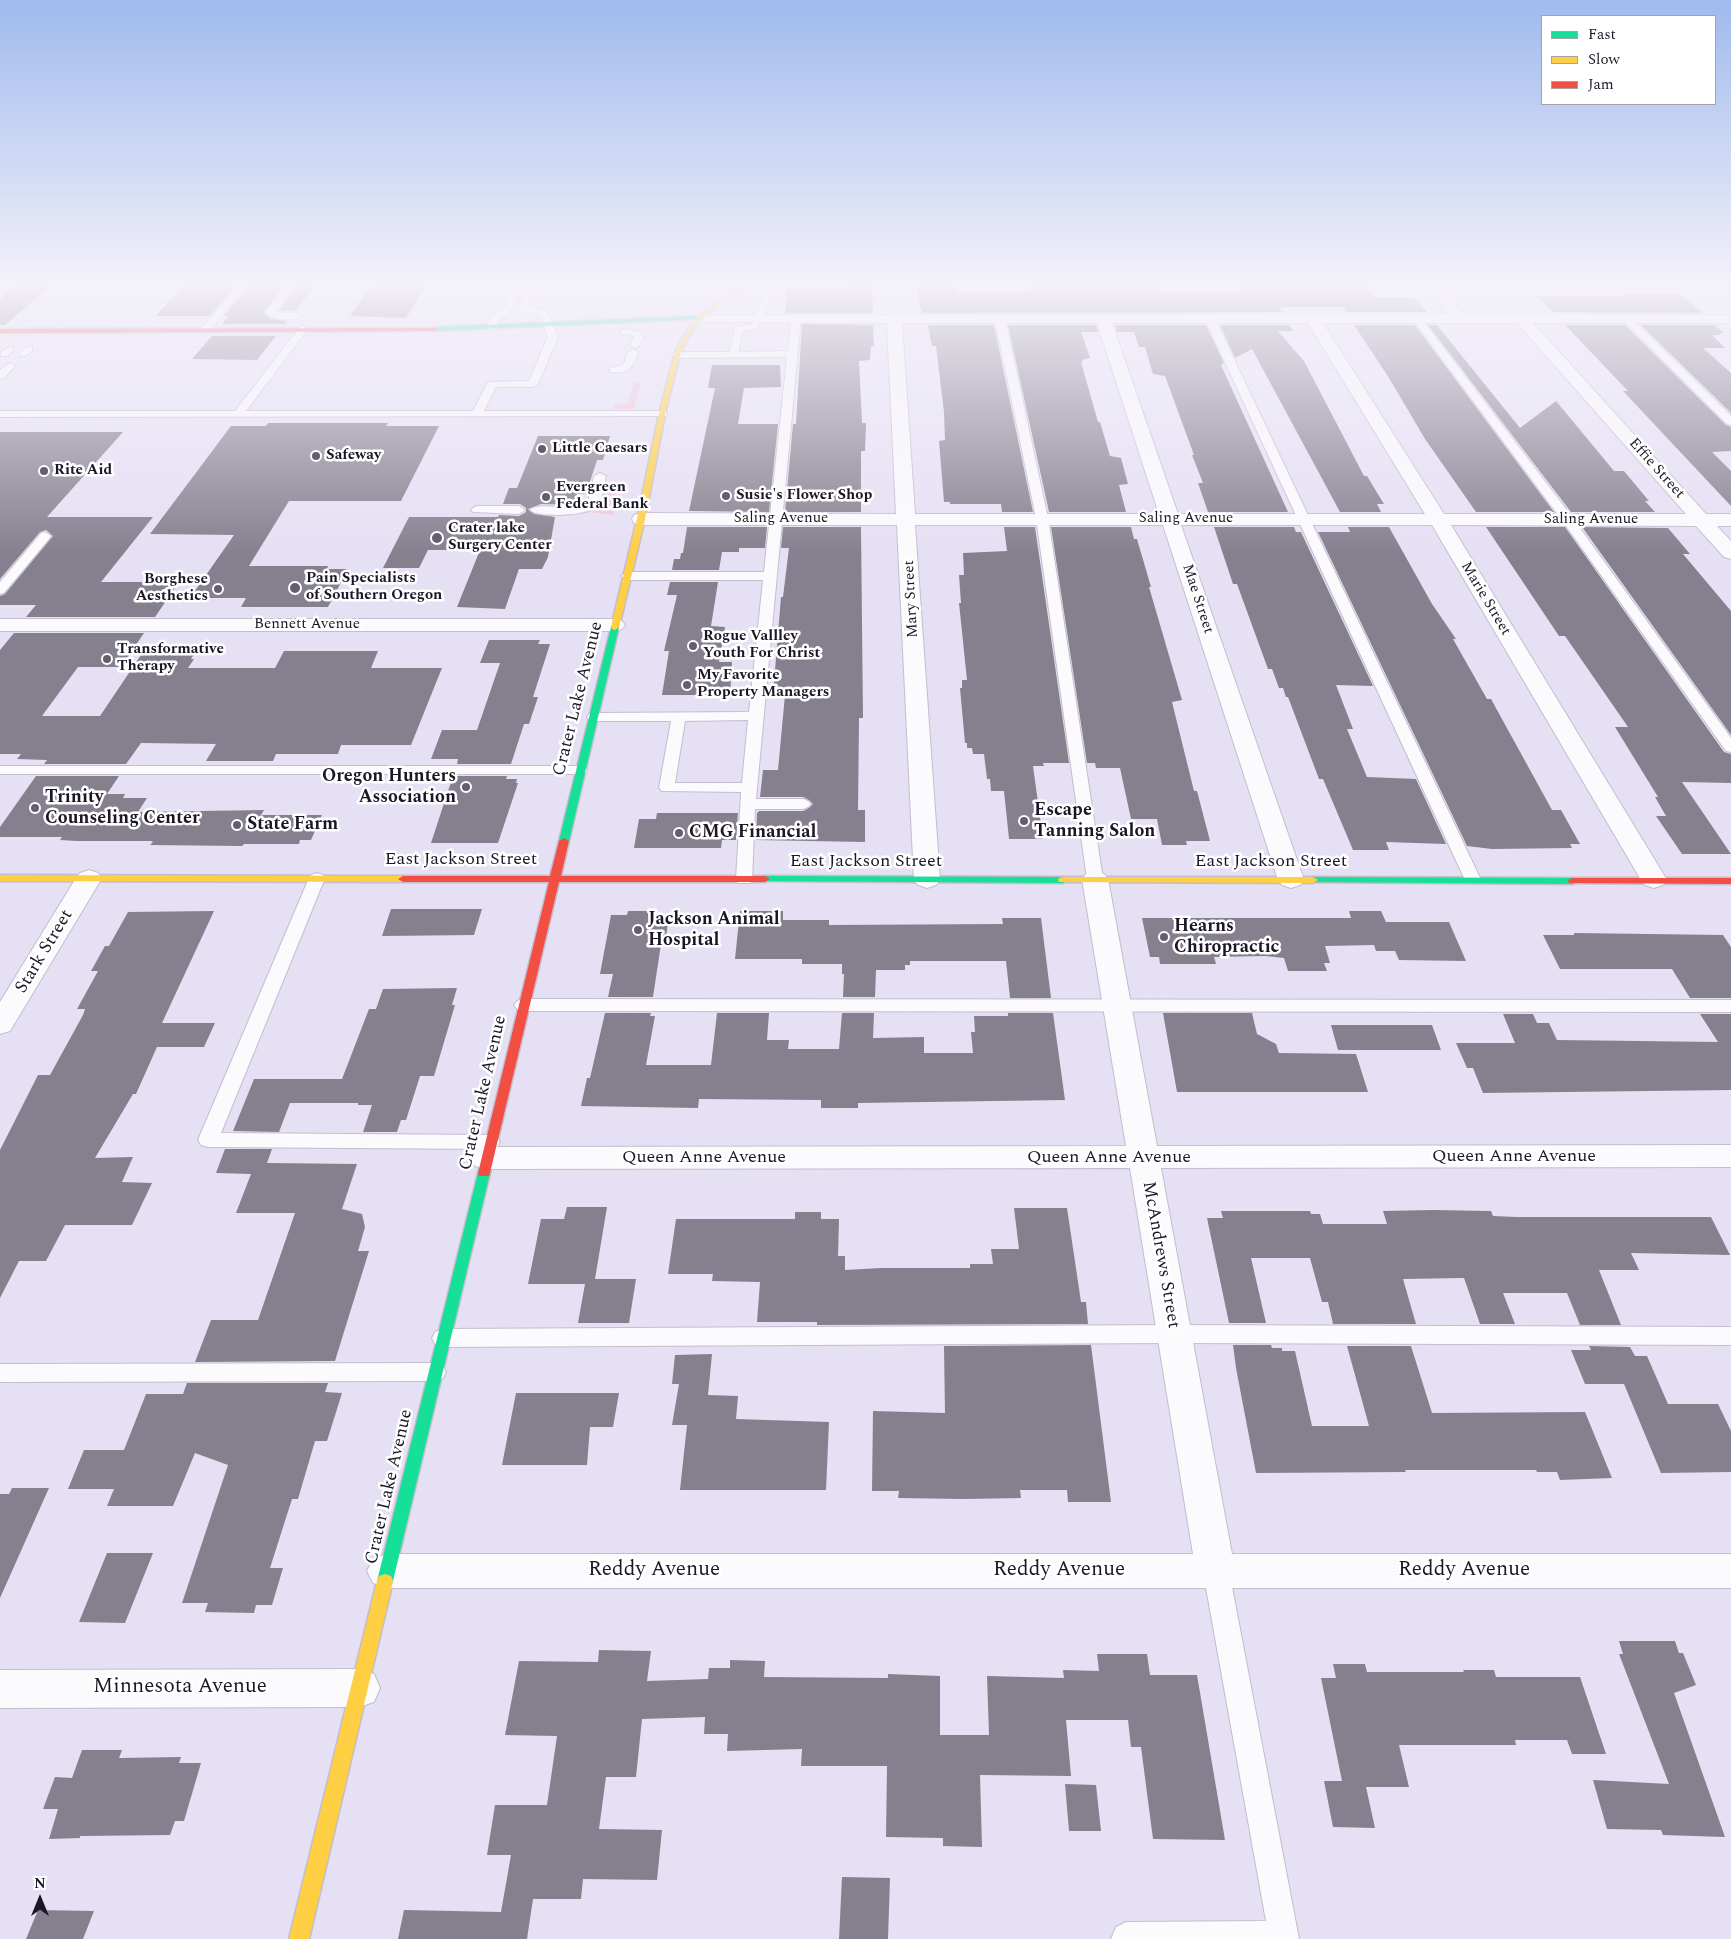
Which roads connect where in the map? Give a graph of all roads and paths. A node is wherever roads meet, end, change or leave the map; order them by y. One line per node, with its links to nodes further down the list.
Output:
1 (269, 373): 14 (lane)
2 (537, 373): 15 (lane)
3 (672, 373): 16 (main road, Crater Lake Avenue)
4 (789, 373): 25 (lane)
5 (898, 373): 26 (street, Mary Street)
6 (1011, 373): 22 (lane)
7 (1121, 373): 23 (street, Mae Street)
8 (1235, 373): 27 (lane)
9 (1347, 373): 28 (street, Marie Street)
10 (1458, 373): 29 (lane)
11 (1570, 373): 30 (street, Effie Street)
12 (1682, 373): 17 (lane)
13 (0, 414): 14 (lane)
14 (238, 414): 15 (lane)
15 (477, 414): 16 (lane)
16 (662, 414): 24 (main road, Crater Lake Avenue)
17 (1731, 422)
18 (600, 476): 21 (lane)
19 (477, 510): 20 (lane)
20 (519, 510)
21 (536, 510)
22 (1042, 518): 23 (street, Saling Avenue); 26 (street, Saling Avenue); 52 (lane)
23 (1170, 518): 27 (street, Saling Avenue); 55 (street, Mae Street)
24 (641, 519): 25 (street, Saling Avenue); 34 (main road, Crater Lake Avenue)
25 (776, 519): 26 (street, Saling Avenue); 35 (lane)
26 (907, 519): 54 (street, Mary Street)
27 (1303, 519): 28 (street, Saling Avenue); 56 (lane)
28 (1438, 520): 29 (street, Saling Avenue); 57 (street, Marie Street)
29 (1568, 520): 30 (street, Saling Avenue); 42 (lane)
30 (1701, 520): 31 (street, Saling Avenue); 33 (street, Effie Street)
31 (1731, 520)
32 (45, 536): 36 (lane)
33 (1731, 553)
34 (627, 576): 35 (lane); 38 (main road, Crater Lake Avenue)
35 (770, 576): 39 (lane)
36 (0, 590)
37 (0, 625): 38 (street, Bennett Avenue)
38 (615, 625): 40 (main road, Crater Lake Avenue)
39 (756, 716): 41 (lane); 45 (lane)
40 (594, 717): 41 (lane); 44 (main road, Crater Lake Avenue)
41 (680, 717): 45 (lane)
42 (1731, 748)
43 (0, 770): 44 (lane)
44 (580, 770): 51 (main road, Crater Lake Avenue)
45 (750, 787): 46 (lane)
46 (748, 804): 47 (lane); 53 (lane)
47 (802, 804)
48 (0, 878): 49 (main road, East Jackson Street)
49 (90, 878): 50 (main road, East Jackson Street); 62 (street, Stark Street)
50 (317, 878): 51 (main road, East Jackson Street); 63 (lane)
51 (554, 878): 53 (main road, East Jackson Street); 60 (main road, Crater Lake Avenue)
52 (1095, 879): 54 (main road, East Jackson Street); 55 (main road, East Jackson Street); 59 (street, McAndrews Street)
53 (744, 880): 54 (main road, East Jackson Street)
54 (927, 880)
55 (1291, 880): 56 (main road, East Jackson Street)
56 (1473, 880): 57 (main road, East Jackson Street)
57 (1654, 880): 58 (main road, East Jackson Street)
58 (1731, 881)
59 (1117, 1004): 60 (lane); 61 (lane); 65 (street, McAndrews Street)
60 (523, 1005): 63 (main road, Crater Lake Avenue)
61 (1731, 1006)
62 (4, 1013)
63 (488, 1150): 65 (street, Queen Anne Avenue); 68 (main road, Crater Lake Avenue)
64 (1731, 1156): 65 (street, Queen Anne Avenue)
65 (1143, 1158): 66 (street, McAndrews Street)
66 (1174, 1334): 67 (lane); 68 (lane); 73 (street, McAndrews Street)
67 (1731, 1336)
68 (443, 1338): 69 (main road, Crater Lake Avenue)
69 (435, 1372): 70 (lane); 71 (main road, Crater Lake Avenue)
70 (0, 1373)
71 (388, 1570): 73 (street, Reddy Avenue); 75 (main road, Crater Lake Avenue)
72 (1731, 1570): 73 (street, Reddy Avenue)
73 (1216, 1571): 76 (lane)
74 (0, 1688): 75 (street, Minnesota Avenue)
75 (359, 1688): 77 (main road, Crater Lake Avenue)
76 (1284, 1938): 78 (lane)
77 (299, 1939)
78 (1126, 1939)

